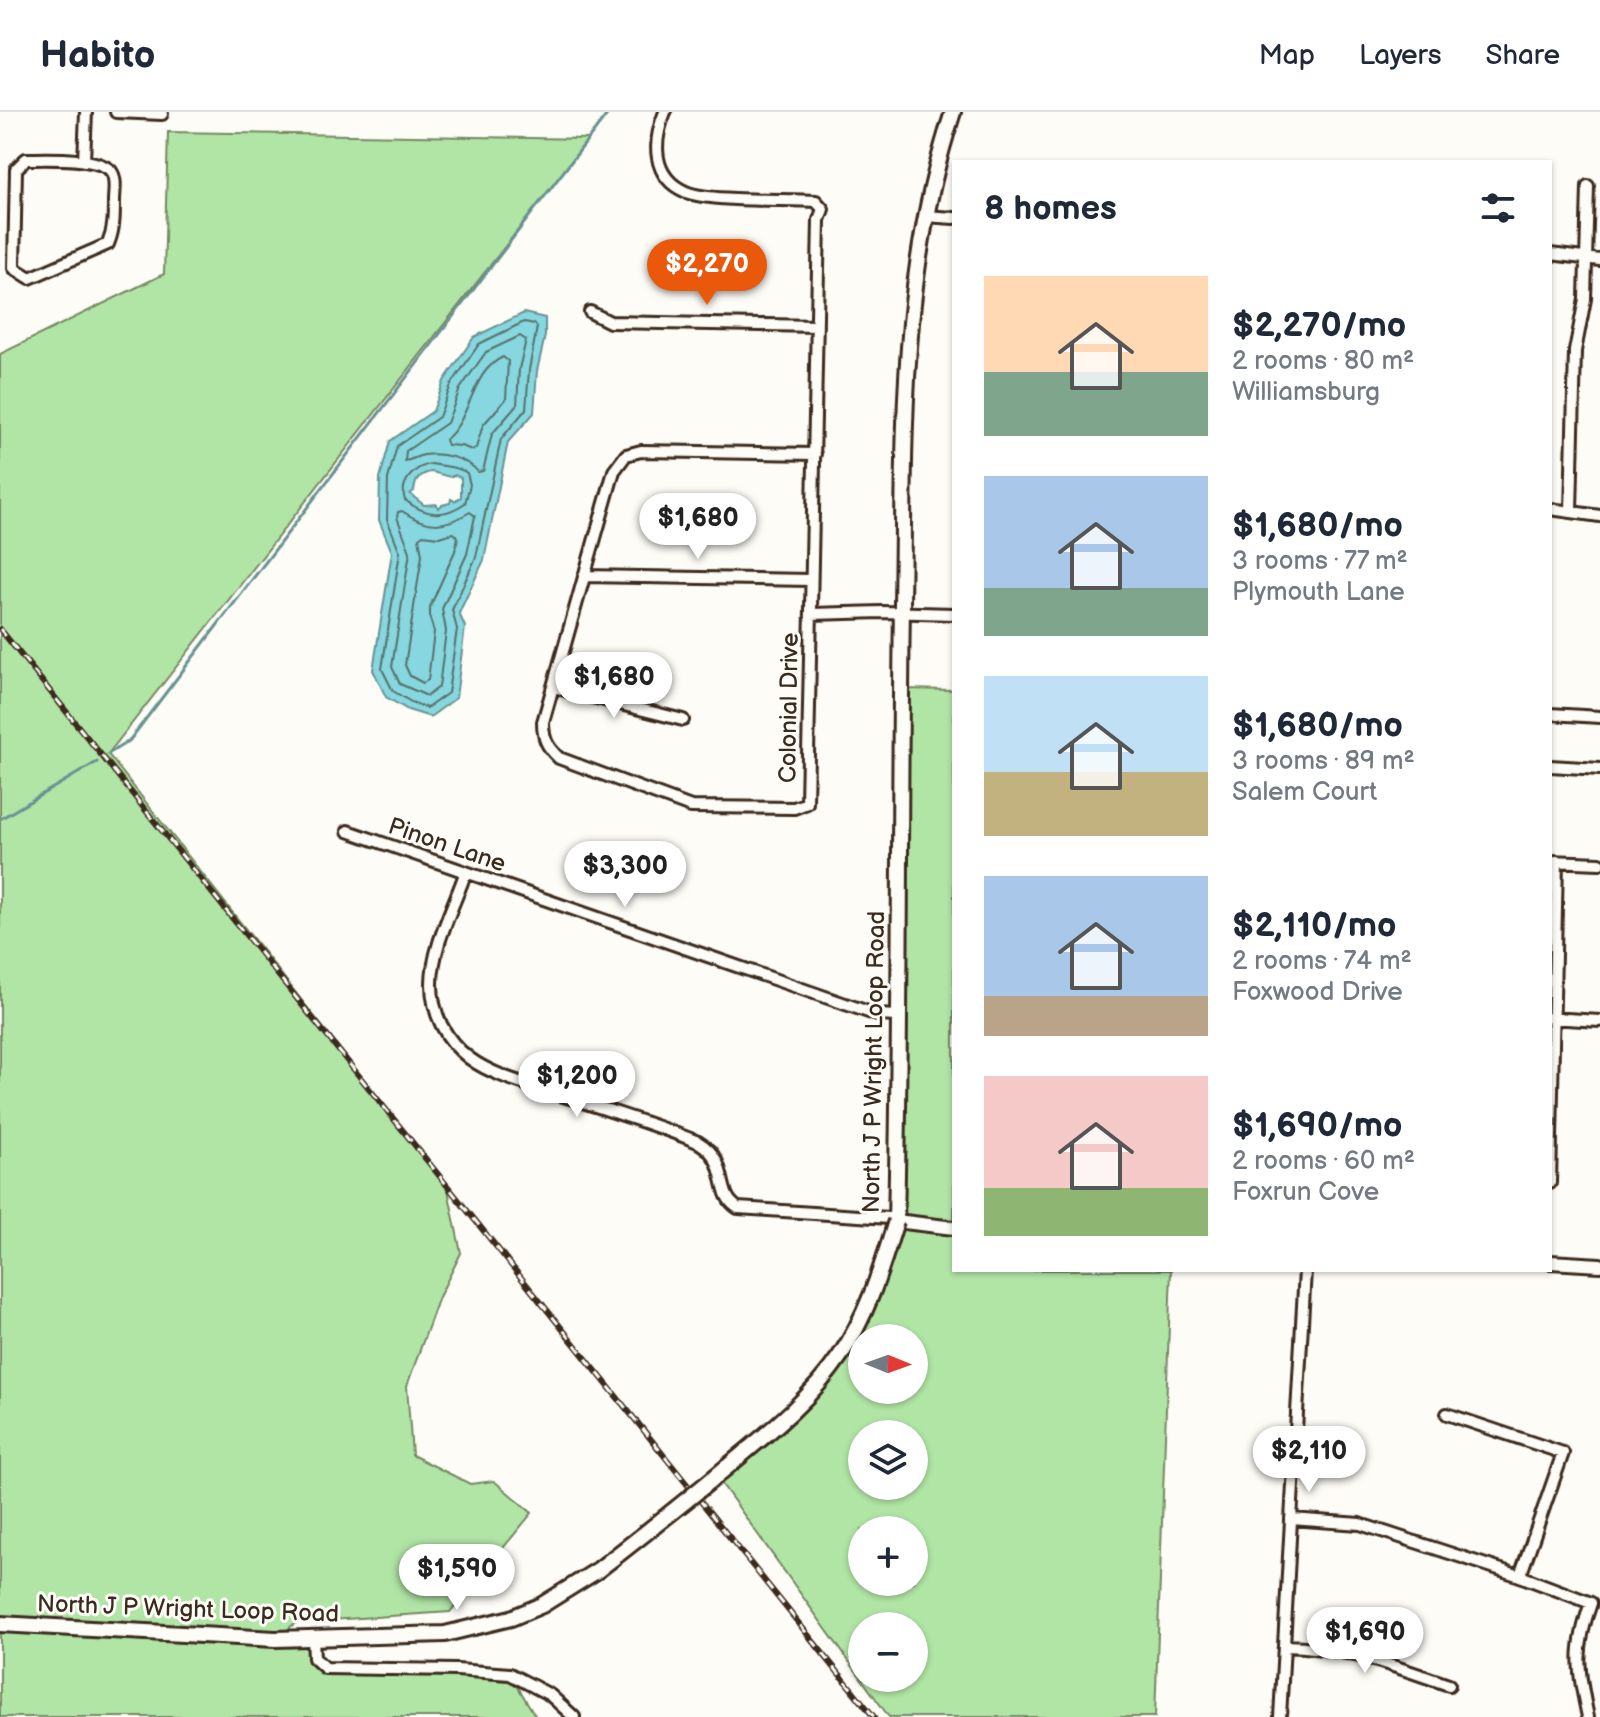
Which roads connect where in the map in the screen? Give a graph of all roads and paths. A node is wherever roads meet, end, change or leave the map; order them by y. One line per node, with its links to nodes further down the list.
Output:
1 (86, 112): 6 (street)
2 (116, 112): 5 (street)
3 (665, 112): 14 (street, Colonial Drive)
4 (950, 112): 8 (main road, North J P Wright Loop Road)
5 (162, 114)
6 (84, 161): 6 (street)
7 (1588, 186): 11 (street)
8 (925, 216): 9 (street); 21 (main road, North J P Wright Loop Road)
9 (952, 218)
10 (1552, 254): 11 (street)
11 (1587, 258): 12 (street); 17 (street)
12 (1600, 260)
13 (590, 312): 14 (street)
14 (817, 326): 15 (street, Colonial Drive)
15 (815, 454): 19 (street); 20 (street, Colonial Drive)
16 (1552, 509): 17 (street)
17 (1571, 511): 18 (street)
18 (1600, 516)
19 (584, 576): 20 (street); 24 (street)
20 (811, 580): 22 (street, Colonial Drive)
21 (902, 612): 22 (street, Colonial Drive); 23 (street, Colonial Drive); 35 (main road, North J P Wright Loop Road)
22 (811, 614): 24 (street, Colonial Drive)
23 (952, 614)
24 (553, 687): 27 (street)
25 (1552, 714): 26 (street)
26 (1600, 717)
27 (683, 720)
28 (1552, 766): 29 (street)
29 (1600, 769)
30 (348, 831): 33 (street, Pinon Lane)
31 (1554, 861): 32 (street); 34 (street)
32 (1600, 863)
33 (465, 874): 35 (street, Pinon Lane); 38 (street)
34 (1552, 966)
35 (897, 1016): 38 (main road, North J P Wright Loop Road)
36 (1552, 1018): 37 (street)
37 (1600, 1021)
38 (896, 1221): 39 (street); 47 (main road, North J P Wright Loop Road, bridge)
39 (952, 1228)
40 (1552, 1262): 41 (street)
41 (1600, 1265)
42 (1305, 1272): 44 (street)
43 (1447, 1414): 45 (street)
44 (1291, 1519): 45 (street); 48 (street)
45 (1520, 1576): 52 (street)
46 (0, 1624): 47 (main road, North J P Wright Loop Road)
47 (313, 1637): 50 (street)
48 (1284, 1646): 49 (street); 51 (street)
49 (1449, 1685)
50 (574, 1717)
51 (1280, 1717)
52 (1588, 1717)

